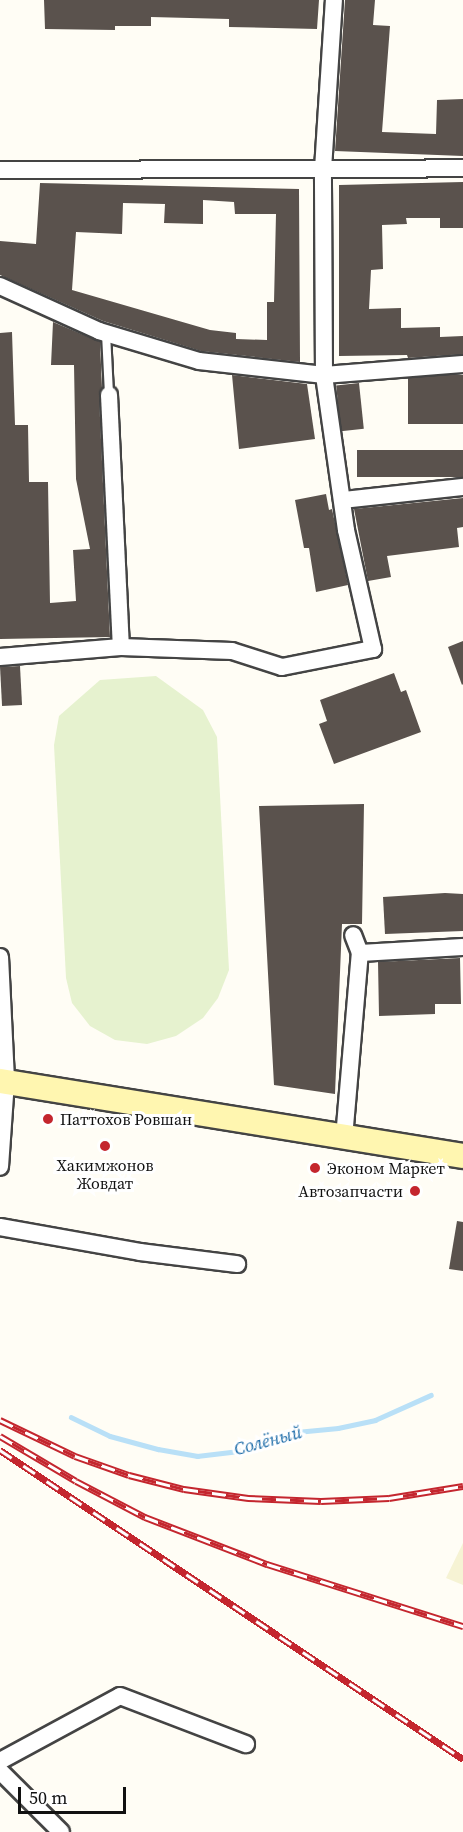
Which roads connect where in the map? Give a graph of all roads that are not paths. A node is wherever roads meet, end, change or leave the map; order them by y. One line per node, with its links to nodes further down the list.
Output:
1 (334, 0): 3 (street)
2 (463, 168): 3 (street)
3 (323, 169): 4 (street); 8 (street)
4 (0, 170)
5 (0, 286): 6 (street)
6 (106, 333): 8 (street); 9 (lane)
7 (463, 364): 8 (street)
8 (324, 375): 11 (street)
9 (110, 395): 12 (street)
10 (463, 487): 11 (street)
11 (343, 500): 12 (street)
12 (121, 647): 13 (street)
13 (0, 657)
14 (353, 935): 16 (street)
15 (463, 947): 16 (street)
16 (360, 953): 19 (street)
17 (0, 957): 18 (street)
18 (3, 1081): 19 (main road); 21 (street)
19 (344, 1138): 20 (main road)
20 (463, 1156)
21 (0, 1167)
22 (0, 1227): 23 (street)
23 (237, 1264)
24 (246, 1744): 25 (street)
25 (0, 1761)
26 (0, 1771): 27 (street)
27 (61, 1832)

